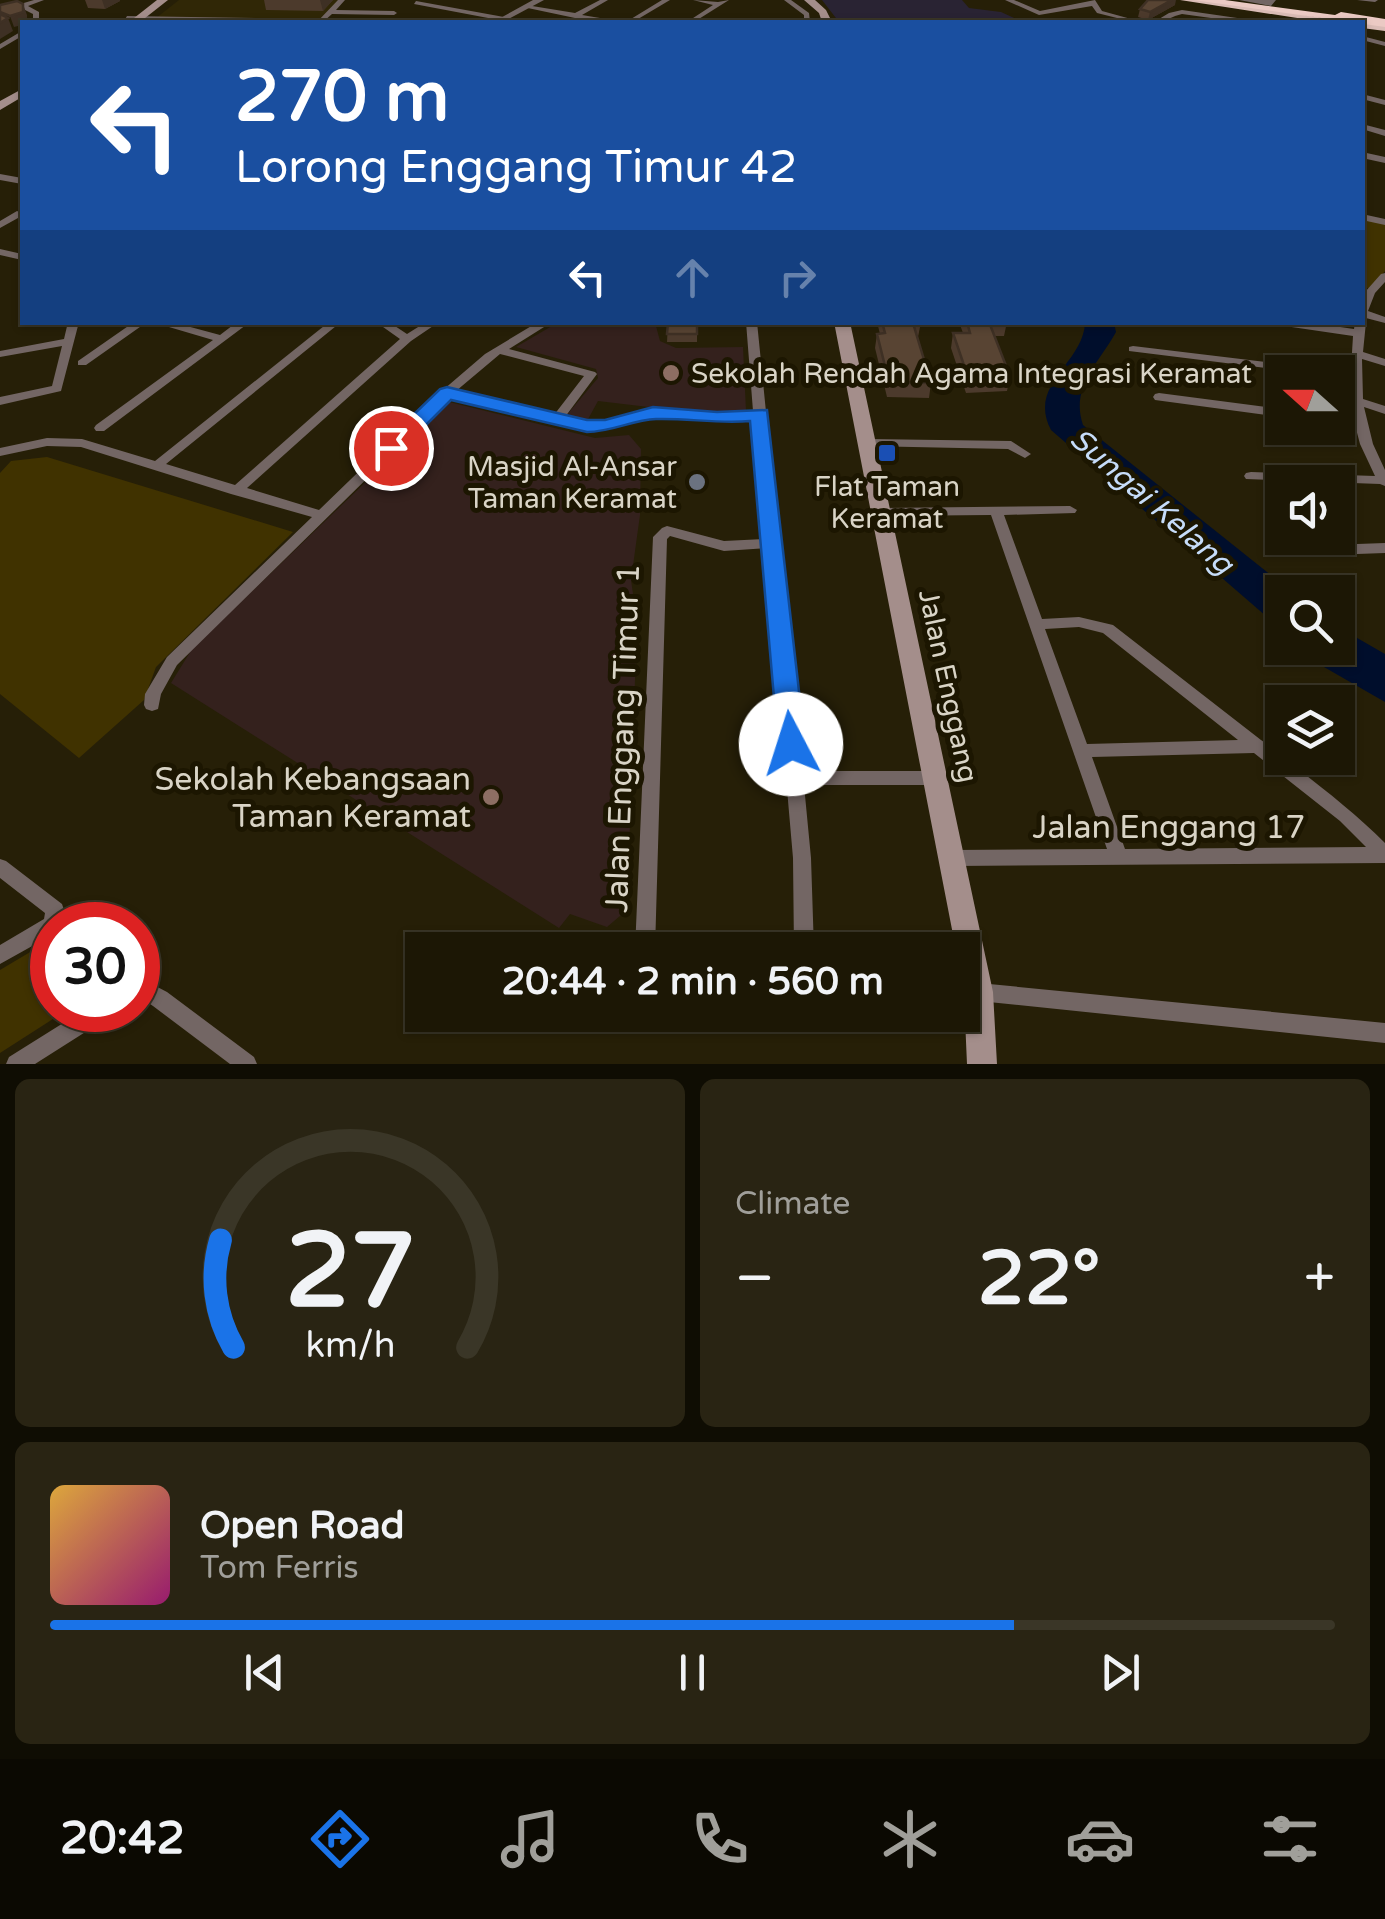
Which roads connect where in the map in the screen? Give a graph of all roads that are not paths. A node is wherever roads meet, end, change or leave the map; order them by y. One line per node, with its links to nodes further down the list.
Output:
1 (41, 0): 22 (street)
2 (163, 0): 30 (main road)
3 (342, 0): 27 (street)
4 (540, 0): 24 (street)
5 (605, 0): 29 (street)
6 (667, 0): 39 (street)
7 (696, 0): 19 (street)
8 (787, 0): 41 (street)
9 (810, 0): 42 (main road)
10 (1008, 0): 20 (street)
11 (1185, 0): 47 (highway)
12 (1199, 0): 48 (highway)
13 (1213, 0): 49 (highway)
14 (1228, 0): 50 (highway)
15 (1244, 0): 21 (street)
16 (1360, 0): 17 (street)
17 (1375, 0)
18 (419, 1): 25 (street); 28 (street)
19 (723, 2): 40 (street)
20 (1091, 2): 31 (street)
21 (1272, 2)
22 (21, 6): 26 (street); 32 (street)
23 (470, 6): 25 (street)
24 (526, 7): 29 (street); 37 (street)
25 (460, 11): 36 (street)
26 (0, 12)
27 (331, 12): 28 (street); 34 (street)
28 (394, 13): 35 (street)
29 (575, 16): 38 (street)
30 (137, 17): 33 (main road)
31 (1118, 18): 43 (street); 44 (street)
32 (36, 20)
33 (163, 20)
34 (319, 20)
35 (379, 20)
36 (496, 20)
37 (502, 20)
38 (600, 20)
39 (632, 20)
40 (694, 20)
41 (807, 20)
42 (825, 20)
43 (1109, 20)
44 (1128, 20)
45 (1160, 20): 46 (street)
46 (1237, 20)
47 (1330, 20)
48 (1334, 20)
49 (1345, 20)
50 (1349, 20)
51 (20, 215): 52 (street)
52 (0, 225)
53 (1384, 280): 54 (street)
54 (1366, 291)
55 (73, 325): 69 (street)
56 (138, 325): 74 (street)
57 (168, 325): 67 (street)
58 (241, 325): 67 (street)
59 (332, 325): 91 (street)
60 (386, 325): 68 (street)
61 (429, 325): 68 (street)
62 (543, 325): 71 (street)
63 (751, 325): 84 (street)
64 (843, 325): 88 (main road, Jalan Enggang)
65 (1319, 325): 66 (street)
66 (1360, 328): 73 (street)
67 (222, 339): 87 (street)
68 (408, 339): 94 (street)
69 (67, 342): 72 (street); 80 (street)
70 (1133, 349): 76 (street)
71 (498, 350): 78 (street); 85 (street)
72 (0, 354)
73 (1358, 354): 75 (street); 77 (street)
74 (82, 363)
75 (1385, 363)
76 (1265, 365)
77 (1357, 377): 81 (street)
78 (447, 393): 85 (street); 98 (street)
79 (1159, 398): 83 (street)
80 (0, 401)
81 (1358, 401): 82 (street); 86 (street)
82 (1385, 410)
83 (1265, 411)
84 (760, 414): 85 (street); 99 (street)
85 (556, 419)
86 (1357, 422): 93 (street)
87 (100, 428)
88 (869, 443): 90 (street); 97 (main road, Jalan Enggang)
89 (0, 452): 91 (street)
90 (1025, 454)
91 (156, 466): 94 (street)
92 (1251, 476): 93 (street)
93 (1384, 481)
94 (236, 490): 98 (street)
95 (1070, 510): 96 (street)
96 (996, 511): 97 (street); 102 (street)
97 (882, 512): 107 (main road, Jalan Enggang)
98 (322, 515): 103 (street)
99 (772, 543): 106 (street); 113 (street, Jalan Enggang Timur 1)
100 (1385, 548): 101 (street)
101 (1355, 549)
102 (1039, 624): 104 (street); 105 (street)
103 (152, 705)
104 (1260, 746): 105 (street); 108 (street)
105 (1083, 752): 109 (street)
106 (794, 778): 107 (street); 114 (street)
107 (938, 778): 110 (main road, Jalan Enggang)
108 (1385, 855): 109 (street, Jalan Enggang 17)
109 (1119, 857): 110 (street, Jalan Enggang 17)
110 (954, 858): 115 (main road, Jalan Enggang)
111 (0, 867): 112 (street)
112 (45, 902)
113 (646, 932)
114 (804, 932)
115 (965, 932)
116 (30, 938): 117 (street)
117 (0, 955)
118 (160, 998): 124 (street)
119 (980, 999): 122 (street)
120 (67, 1032): 123 (street)
121 (978, 1032): 125 (main road, Jalan Enggang)
122 (1385, 1034)
123 (16, 1064)
124 (247, 1064)
125 (982, 1064)

